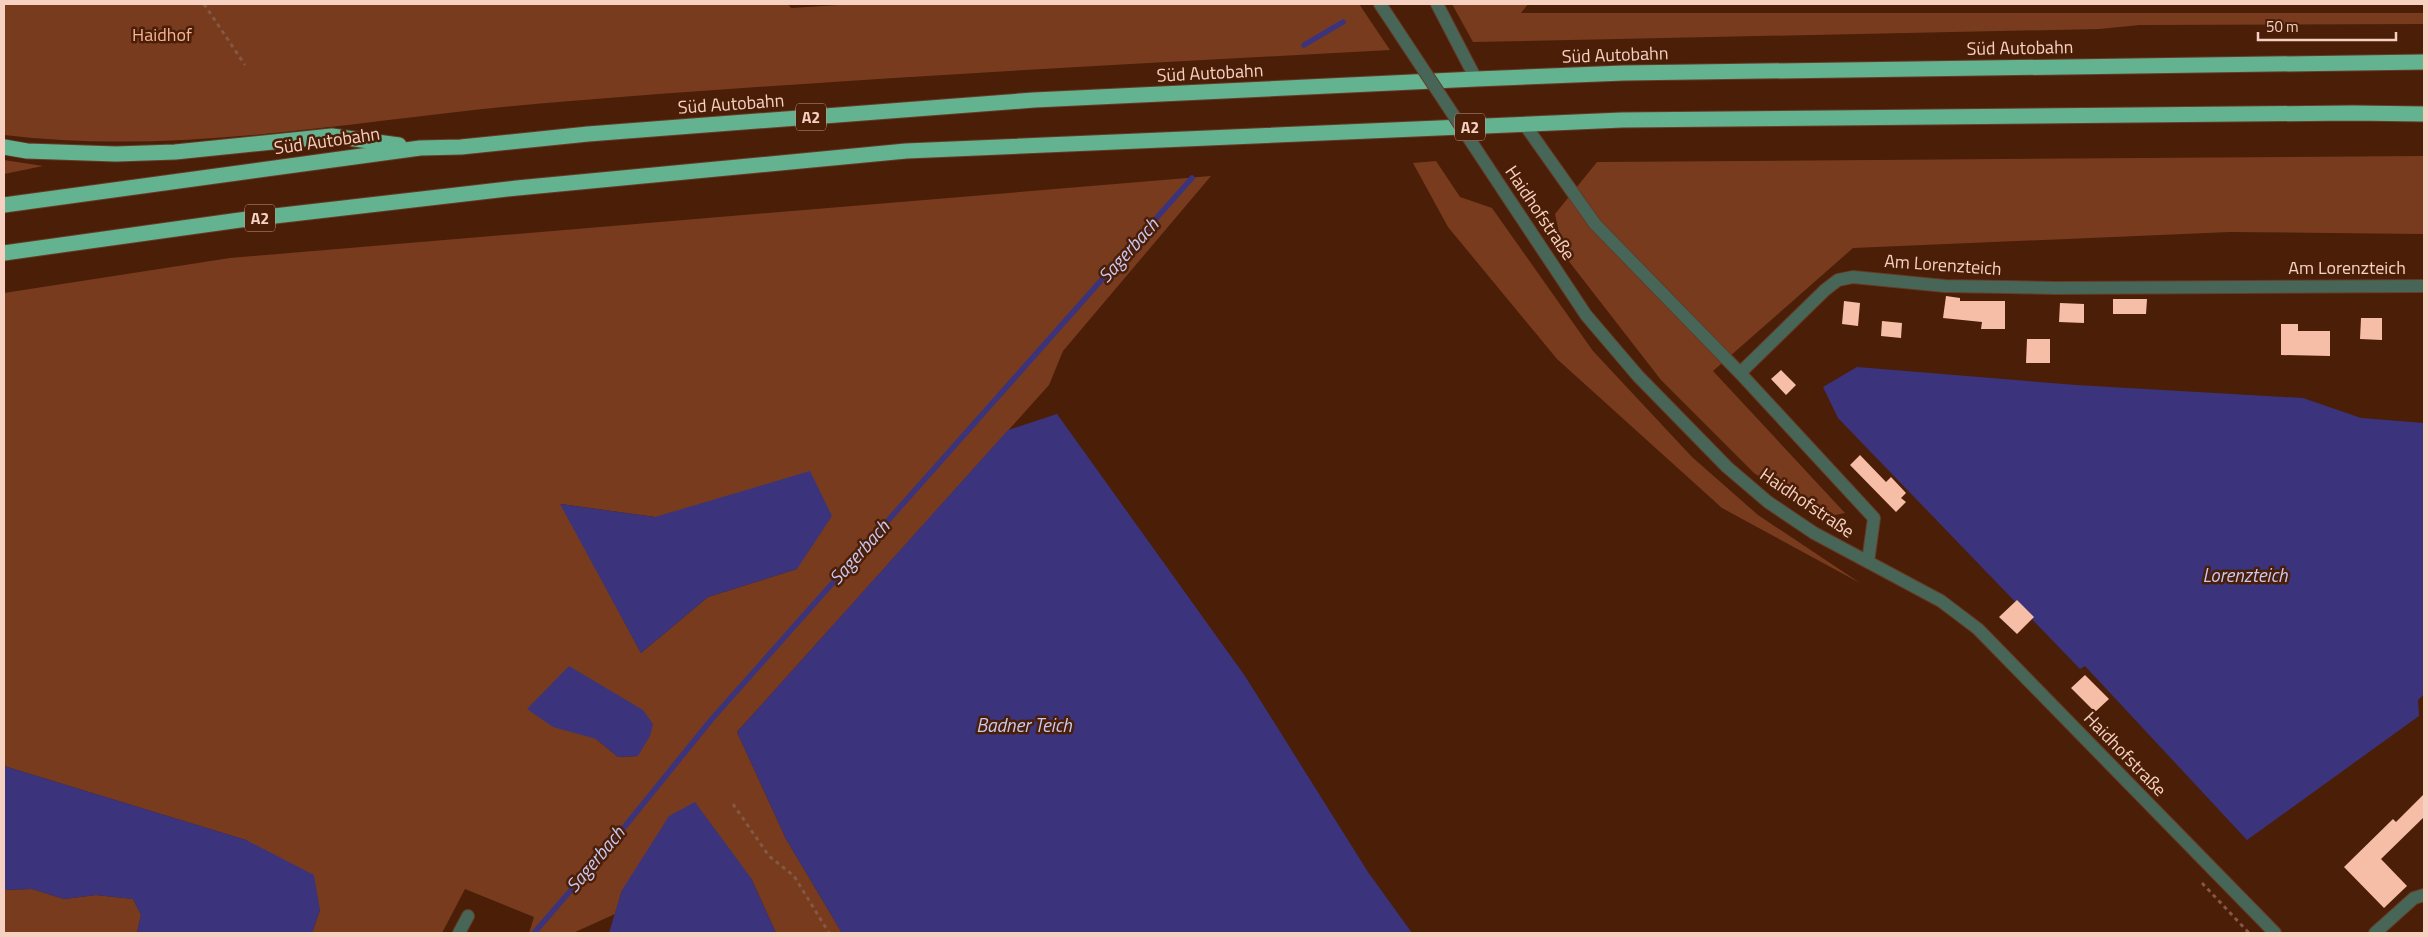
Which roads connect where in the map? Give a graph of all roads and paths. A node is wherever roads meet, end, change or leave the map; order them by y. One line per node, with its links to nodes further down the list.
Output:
1 (204, 4): 5 (path)
2 (1437, 4): 6 (street)
3 (1383, 8): 15 (street, Haidhofstraße, bridge)
4 (2424, 62): 6 (highway, Süd Autobahn / A2)
5 (245, 65)
6 (1476, 79): 10 (highway, Süd Autobahn / A2)
7 (2424, 114): 8 (highway, A2)
8 (1525, 124): 12 (highway, A2); 14 (street)
9 (4, 148): 10 (highway)
10 (420, 148): 11 (highway, Süd Autobahn / A2)
11 (4, 205)
12 (4, 253)
13 (2424, 286): 14 (street, Am Lorenzteich)
14 (1740, 373): 15 (street)
15 (1868, 562): 21 (street, Haidhofstraße)
16 (733, 804): 20 (path)
17 (2424, 895): 22 (street)
18 (468, 916): 19 (street)
19 (459, 933)
20 (829, 933)
21 (2275, 933)
22 (2375, 933)

